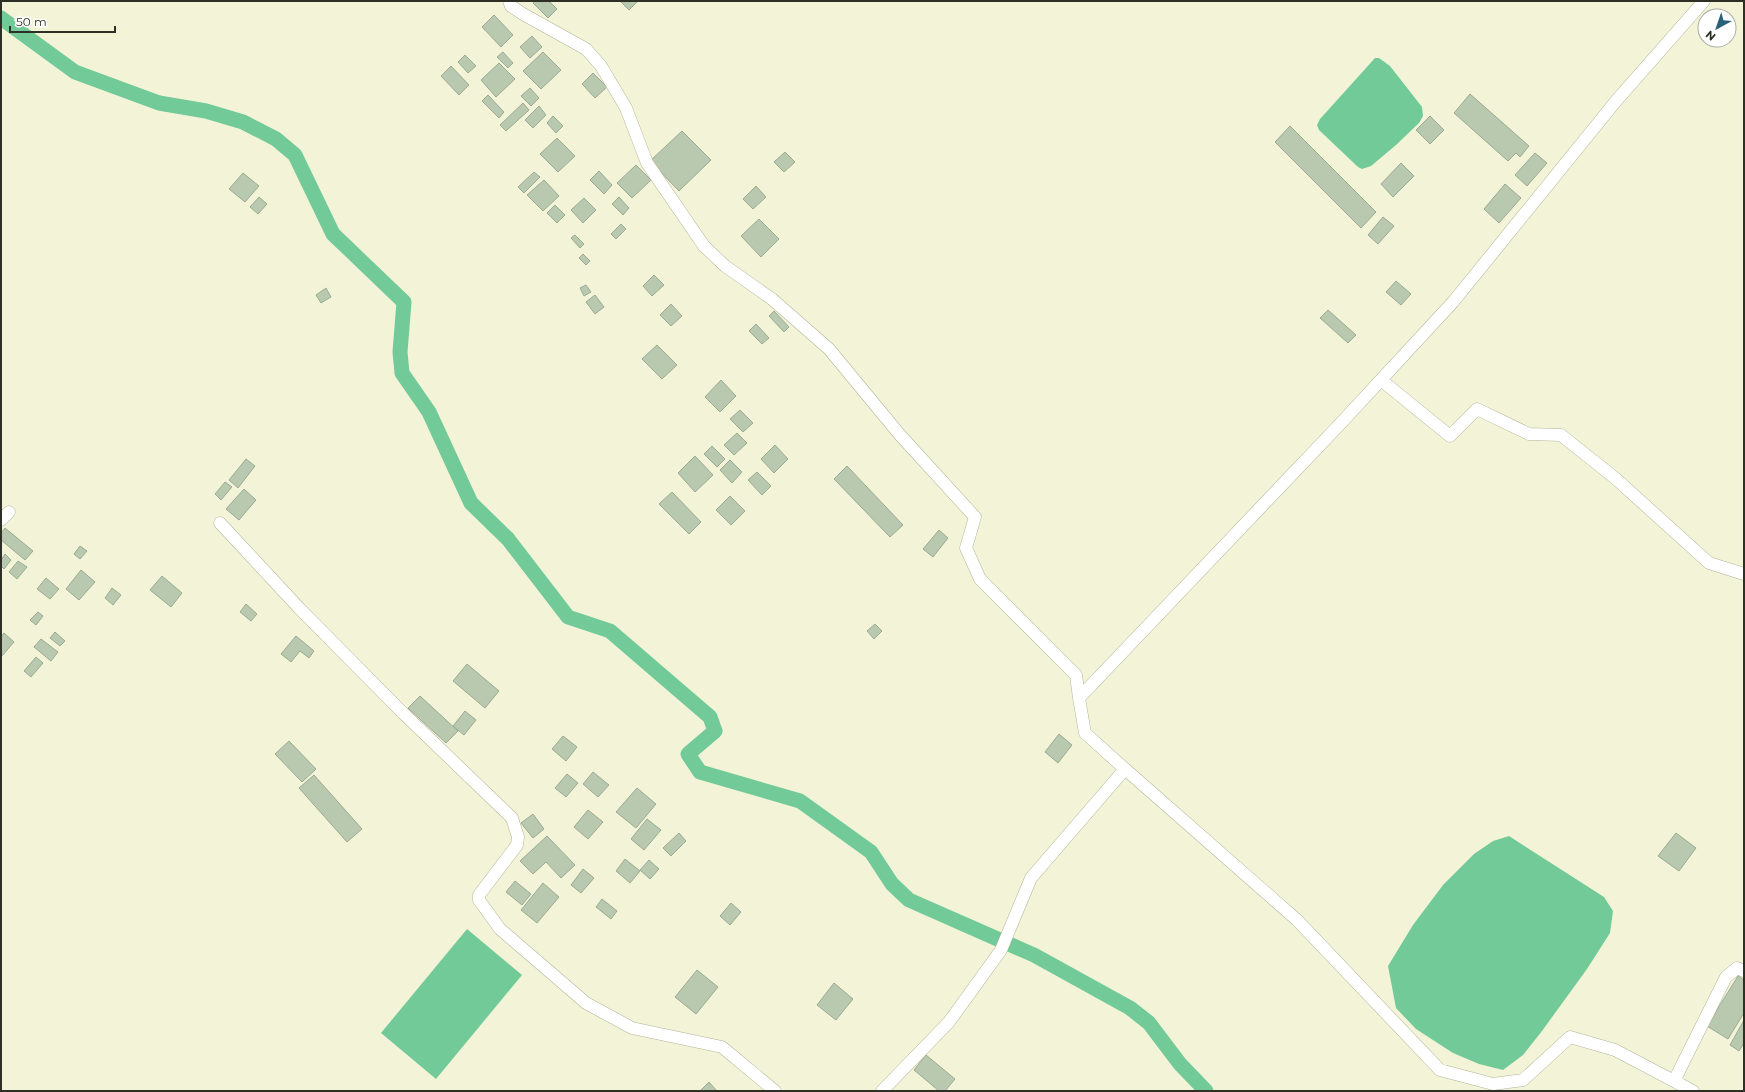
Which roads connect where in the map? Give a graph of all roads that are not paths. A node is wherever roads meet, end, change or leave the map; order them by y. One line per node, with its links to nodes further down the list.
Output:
1 (509, 1): 6 (street)
2 (1704, 1): 3 (street)
3 (1381, 380): 5 (street); 6 (street)
4 (220, 523): 10 (street)
5 (1744, 574)
6 (1079, 698): 7 (street)
7 (1125, 769): 9 (street); 11 (street)
8 (1744, 971): 9 (street)
9 (1674, 1081): 12 (street)
10 (775, 1091)
11 (882, 1091)
12 (1693, 1091)

